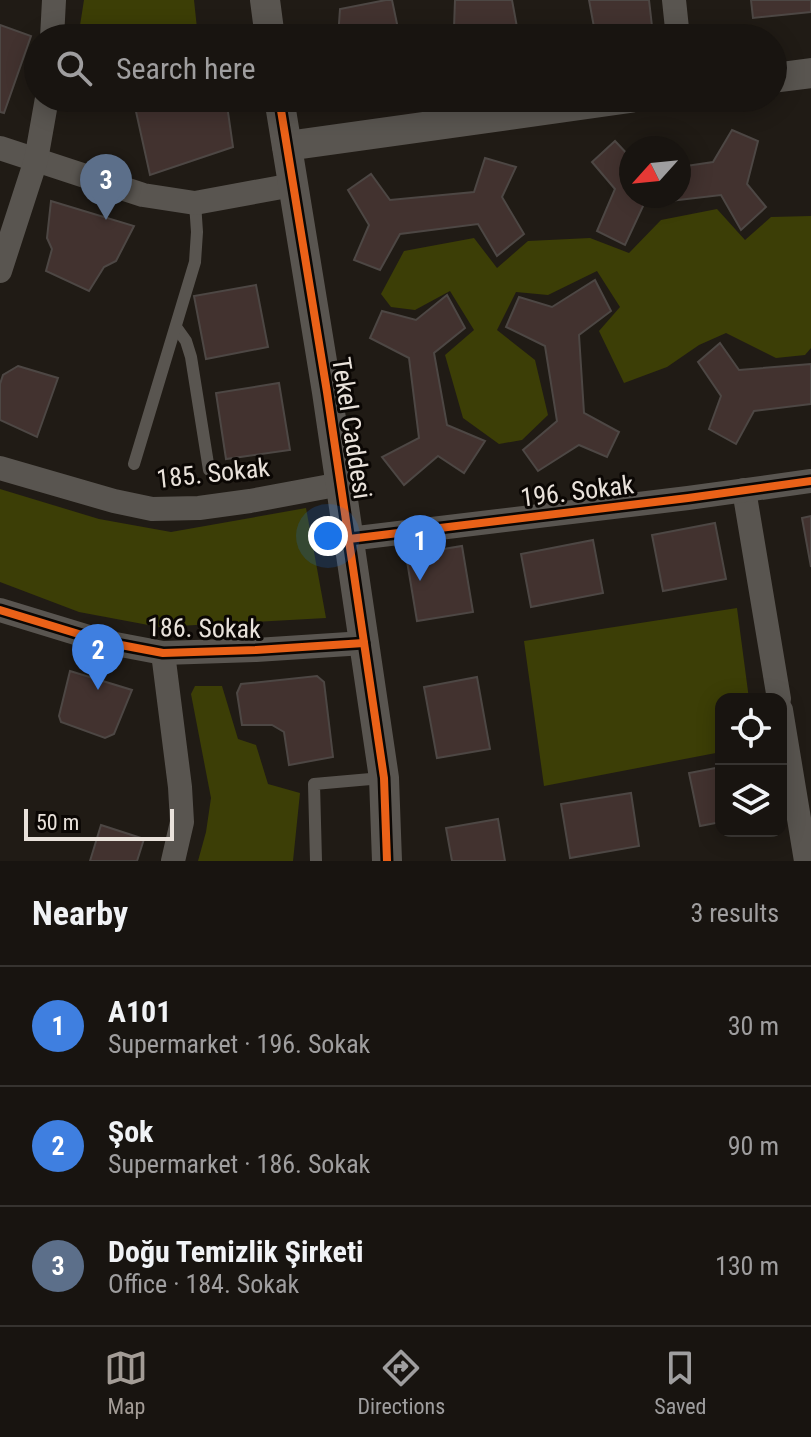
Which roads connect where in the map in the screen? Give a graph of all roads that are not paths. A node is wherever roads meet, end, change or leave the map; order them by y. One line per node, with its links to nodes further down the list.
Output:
1 (54, 0): 4 (street)
2 (265, 0): 5 (street)
3 (674, 0): 6 (street)
4 (53, 24)
5 (268, 24)
6 (677, 24)
7 (811, 73): 8 (street)
8 (787, 76)
9 (45, 112): 14 (street)
10 (281, 112): 12 (street, Tekel Caddesi)
11 (530, 112): 12 (street)
12 (287, 146): 15 (street, Tekel Caddesi)
13 (0, 148): 14 (street)
14 (36, 160): 16 (street); 17 (street)
15 (293, 185): 16 (street); 23 (street, Tekel Caddesi)
16 (195, 203): 18 (lane)
17 (0, 271)
18 (176, 327): 19 (lane); 21 (lane)
19 (134, 464)
20 (0, 468): 23 (street, 185. Sokak)
21 (209, 470)
22 (811, 481): 24 (street, 196. Sokak)
23 (341, 484): 25 (street, Tekel Caddesi)
24 (744, 490): 25 (street, 196. Sokak); 29 (street)
25 (349, 539): 27 (street, Tekel Caddesi)
26 (0, 610): 28 (street, 186. Sokak)
27 (364, 643): 28 (street, 186. Sokak); 31 (street, Tekel Caddesi)
28 (163, 653): 32 (street)
29 (778, 693)
30 (787, 746): 35 (street)
31 (384, 778): 33 (lane); 34 (street, Tekel Caddesi)
32 (173, 861)
33 (316, 861)
34 (387, 861)
35 (806, 861)

